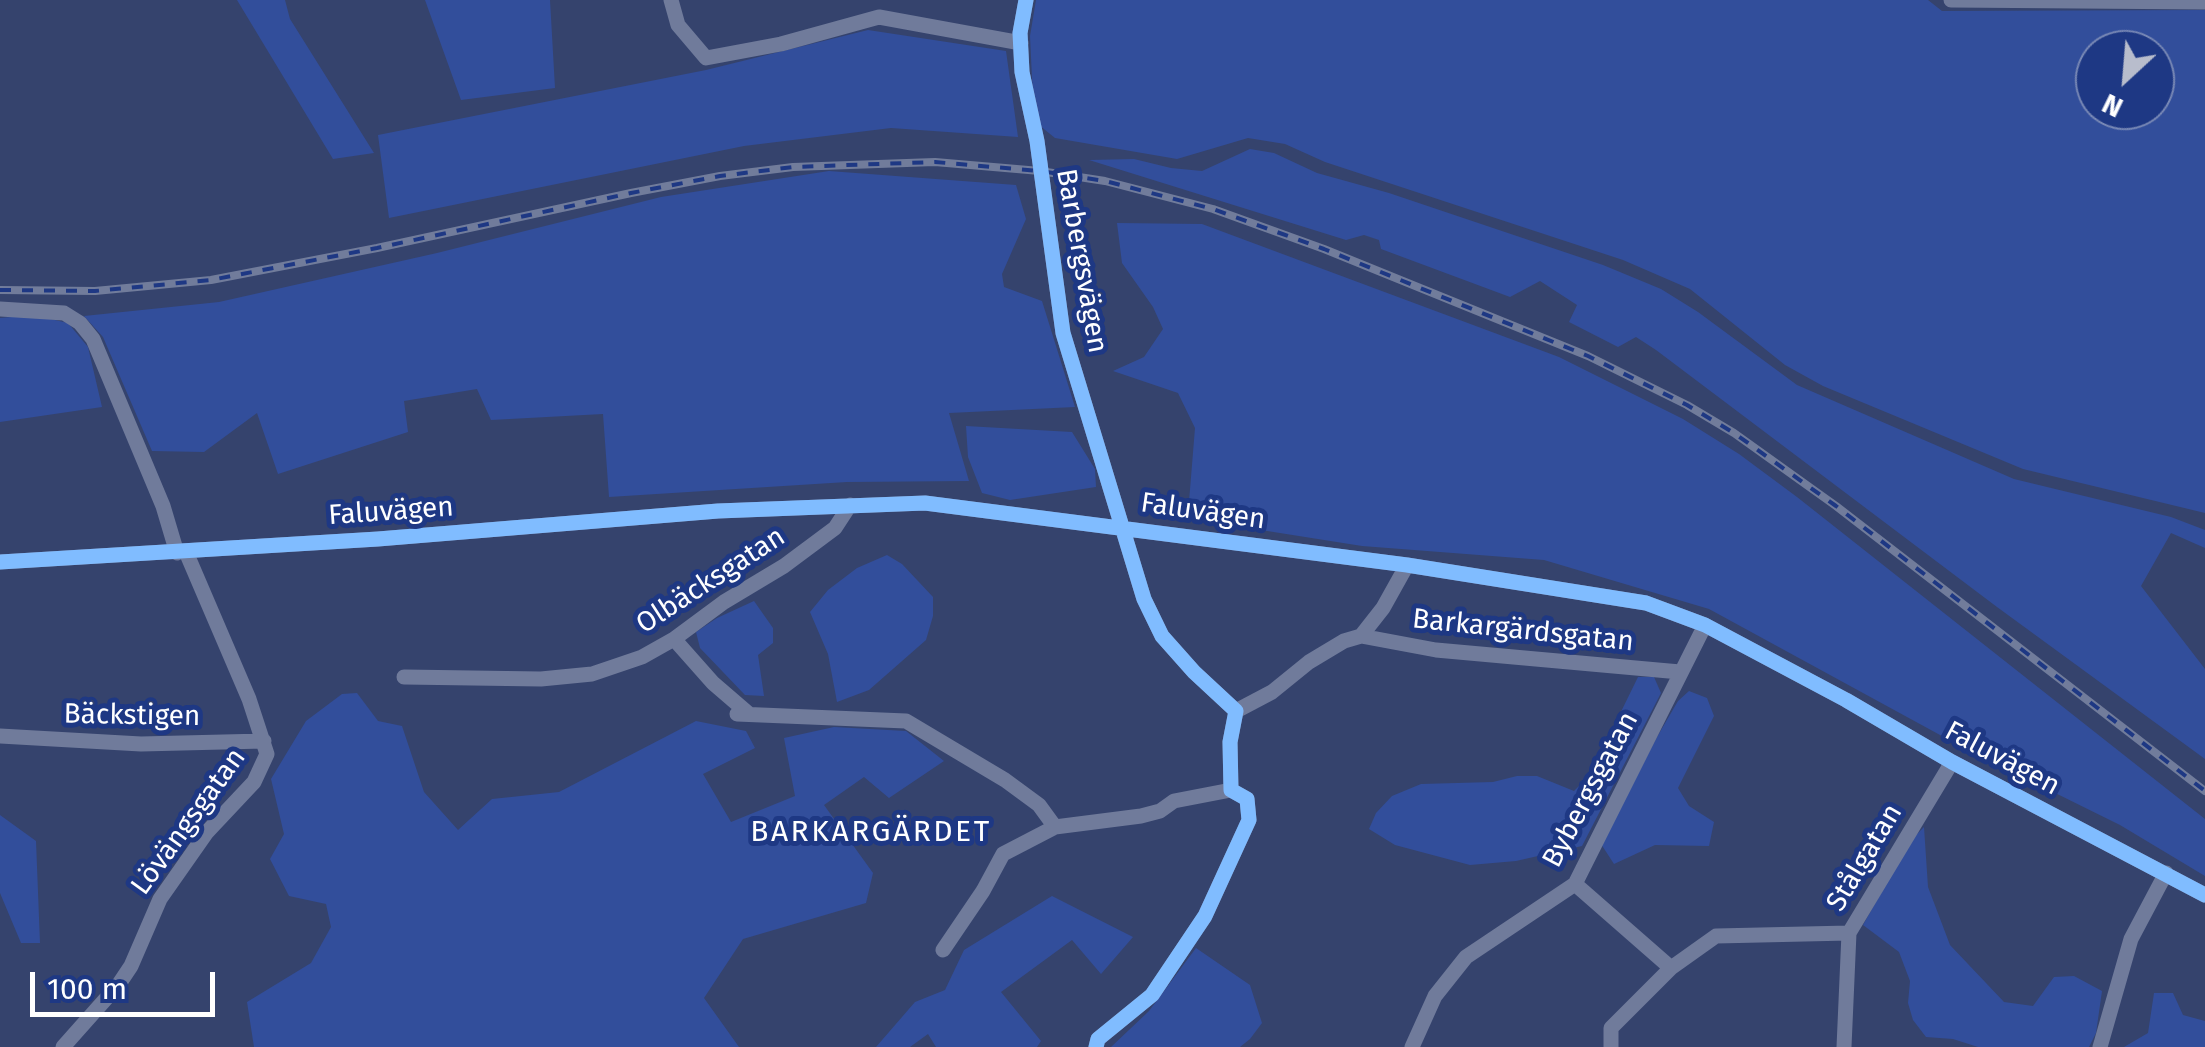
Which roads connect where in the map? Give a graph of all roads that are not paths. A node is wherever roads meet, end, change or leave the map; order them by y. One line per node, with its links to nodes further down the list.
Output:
1 (670, 0): 5 (street)
2 (1026, 0): 5 (street, Barbergsvägen)
3 (1951, 0): 4 (street)
4 (2205, 2)
5 (1021, 43): 8 (street, Barbergsvägen)
6 (0, 309): 9 (street, Lövängsgatan)
7 (850, 506): 8 (street, Faluvägen); 9 (street, Faluvägen); 14 (street, Olbäcksgatan)
8 (1122, 526): 11 (street, Faluvägen); 17 (street, Barbergsvägen)
9 (182, 552): 10 (street, Faluvägen); 19 (street, Lövängsgatan)
10 (0, 562)
11 (1407, 566): 12 (street, Faluvägen); 13 (street, Barkargärdsgatan)
12 (1704, 624): 15 (street); 20 (street, Faluvägen)
13 (1360, 636): 15 (street, Barkargärdsgatan); 17 (street, Barkargärdsgatan)
14 (674, 640): 16 (street, Olbäcksgatan); 22 (street)
15 (1680, 672): 24 (street, Bybergsgatan)
16 (404, 677)
17 (1236, 711): 21 (street)
18 (0, 736): 19 (street, Bäckstigen)
19 (264, 741): 29 (street, Lövängsgatan)
20 (1952, 762): 23 (street, Faluvägen); 26 (street, Stålgatan)
21 (1231, 790): 22 (street); 30 (street)
22 (1055, 827): 27 (street)
23 (2166, 874): 25 (street, Faluvägen); 34 (street)
24 (1575, 884): 28 (street); 31 (street, Bybergsgatan)
25 (2205, 896)
26 (1849, 934): 28 (street); 33 (street, Stålgatan)
27 (943, 950)
28 (1672, 968): 32 (street)
29 (64, 1047)
30 (1096, 1047)
31 (1412, 1047)
32 (1611, 1047)
33 (1844, 1047)
34 (2100, 1047)

